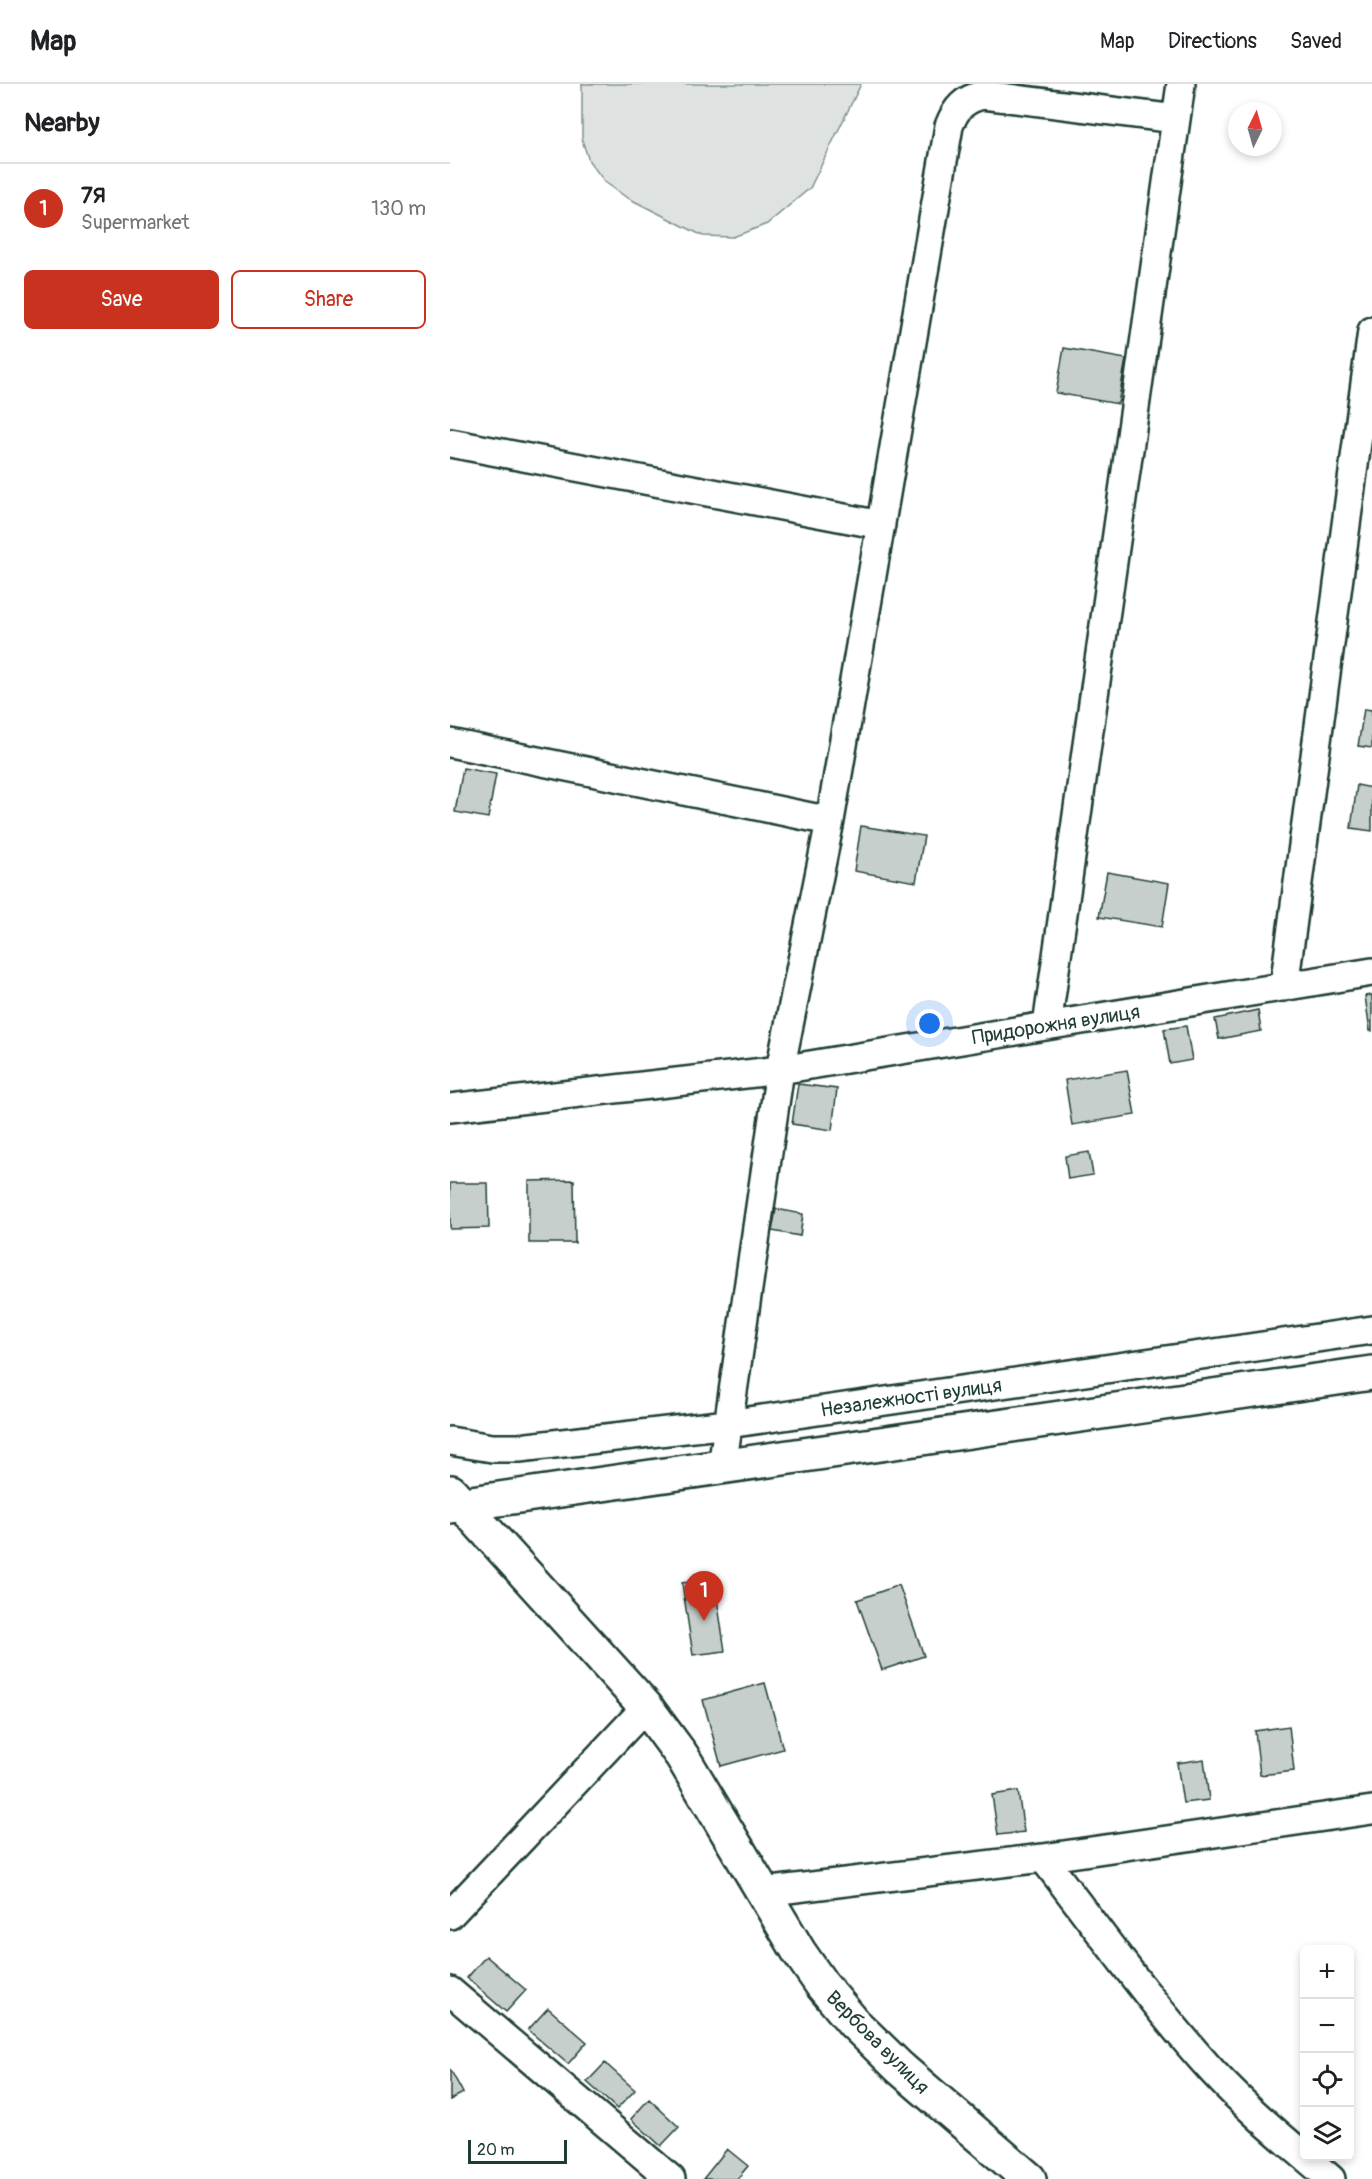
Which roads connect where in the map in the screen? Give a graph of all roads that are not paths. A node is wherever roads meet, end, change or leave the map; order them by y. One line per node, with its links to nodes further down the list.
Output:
1 (1181, 84): 2 (street)
2 (1176, 119): 5 (street); 10 (street)
3 (1372, 331): 9 (street)
4 (450, 443): 5 (street)
5 (881, 525): 7 (street)
6 (450, 743): 7 (street)
7 (830, 821): 11 (street)
8 (1372, 972): 9 (street, Придорожня вулиця)
9 (1284, 987): 10 (street, Придорожня вулиця)
10 (1047, 1026): 11 (street, Придорожня вулиця)
11 (780, 1070): 12 (street, Придорожня вулиця); 15 (street)
12 (450, 1108)
13 (1372, 1330): 15 (street, Незалежності вулиця)
14 (1372, 1373): 17 (main road)
15 (728, 1424): 16 (street, Незалежності вулиця); 17 (street)
16 (450, 1441)
17 (722, 1467): 18 (main road)
18 (454, 1500): 19 (main road, Вербова вулиця)
19 (646, 1707): 22 (main road, Вербова вулиця); 23 (street)
20 (1372, 1810): 21 (street)
21 (1043, 1858): 22 (street); 27 (street)
22 (763, 1892): 26 (main road, Вербова вулиця)
23 (450, 1915)
24 (450, 1991): 25 (street)
25 (671, 2179)
26 (1029, 2179)
27 (1331, 2179)

